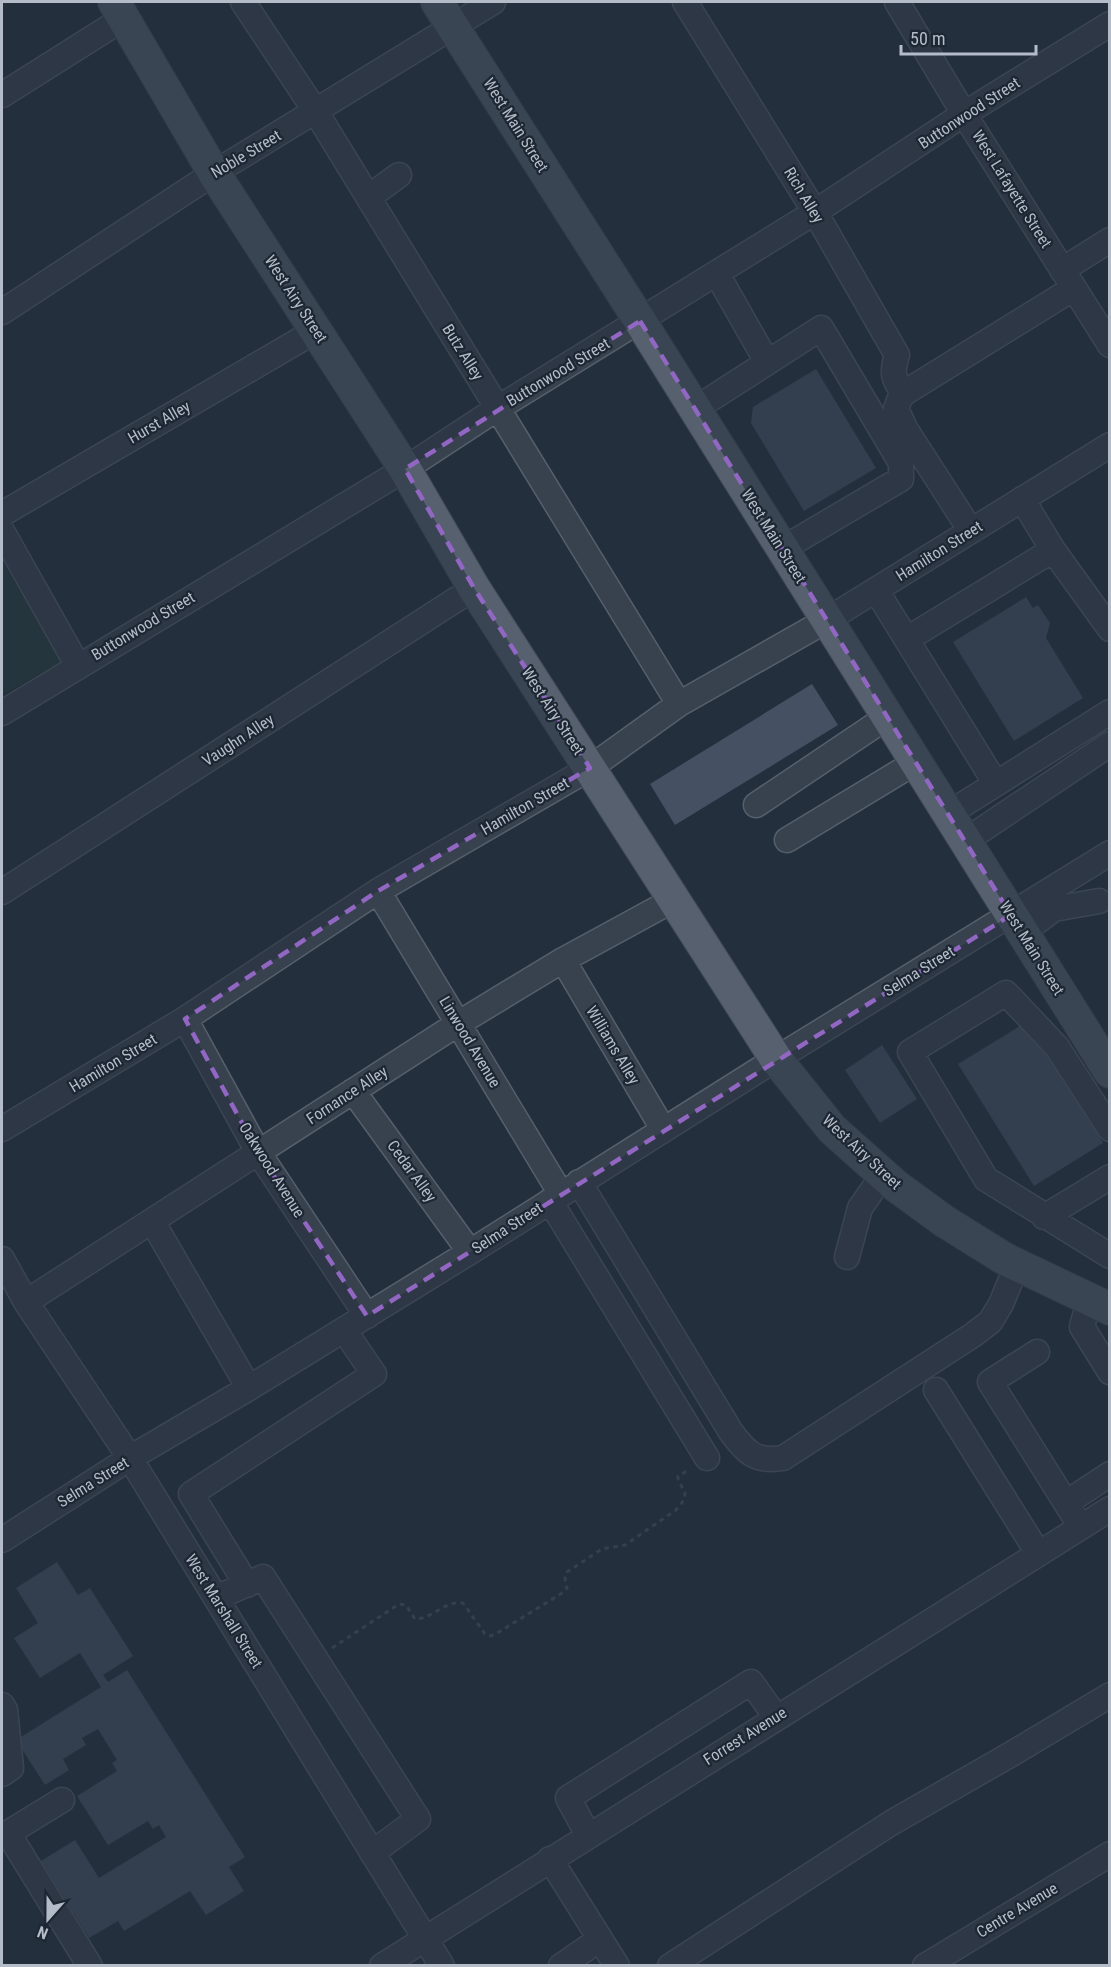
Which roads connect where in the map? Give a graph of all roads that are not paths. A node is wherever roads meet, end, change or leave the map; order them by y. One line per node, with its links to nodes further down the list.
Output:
1 (243, 2): 9 (street, Butz Alley)
2 (493, 2): 6 (street, Noble Street)
3 (685, 2): 14 (street, Rich Alley)
4 (897, 2): 10 (street, West Lafayette Street)
5 (123, 8): 8 (street); 11 (main road, West Airy Street)
6 (445, 13): 9 (street, Noble Street); 19 (main road, West Main Street)
7 (1110, 24): 10 (street, Buttonwood Street)
8 (2, 95)
9 (316, 112): 11 (street, Noble Street); 13 (street, Butz Alley)
10 (964, 114): 14 (street, Buttonwood Street); 17 (street, West Lafayette Street)
11 (214, 173): 18 (street, Noble Street); 20 (main road, West Airy Street)
12 (399, 175): 13 (street)
13 (369, 197): 24 (street, Butz Alley)
14 (815, 212): 16 (street, Buttonwood Street); 23 (street, Rich Alley)
15 (1110, 240): 17 (street)
16 (717, 274): 19 (street, Buttonwood Street); 22 (street)
17 (1068, 279): 21 (street, West Lafayette Street); 23 (street)
18 (2, 312)
19 (640, 321): 24 (street, Buttonwood Street); 25 (main road, West Main Street)
20 (317, 330): 27 (main road, West Airy Street); 29 (street, Hurst Alley)
21 (1110, 345)
22 (767, 363): 25 (street); 32 (street)
23 (904, 393): 31 (street)
24 (498, 408): 27 (street, Buttonwood Street); 40 (street, Butz Alley)
25 (695, 409): 32 (main road, West Main Street)
26 (1110, 445): 28 (street, Hamilton Street)
27 (405, 469): 34 (main road, West Airy Street); 39 (street, Buttonwood Street)
28 (1022, 500): 31 (street, Hamilton Street); 33 (street)
29 (2, 514)
30 (2, 531): 39 (street)
31 (971, 531): 35 (street, Hamilton Street)
32 (782, 549): 36 (main road, West Main Street)
33 (1053, 550): 37 (street); 38 (street)
34 (474, 588): 46 (main road, West Airy Street); 54 (street, Vaughn Alley)
35 (876, 590): 36 (street, Hamilton Street); 38 (street)
36 (827, 621): 40 (street, Hamilton Street); 43 (main road, West Main Street)
37 (1110, 629)
38 (907, 639): 47 (street)
39 (78, 666): 42 (street, Buttonwood Street)
40 (679, 704): 46 (street, Hamilton Street)
41 (1110, 712): 47 (street)
42 (2, 713)
43 (887, 717): 45 (main road, West Main Street); 48 (street)
44 (1110, 744): 51 (street)
45 (916, 762): 49 (main road, West Main Street); 50 (street)
46 (590, 768): 53 (street, Hamilton Street); 55 (main road, West Airy Street)
47 (996, 784): 49 (street)
48 (756, 805)
49 (948, 814): 51 (main road, West Main Street)
50 (788, 840)
51 (965, 841): 57 (main road, West Main Street)
52 (1110, 853): 57 (street)
53 (378, 891): 59 (street, Hamilton Street); 60 (street, Linwood Avenue)
54 (2, 892)
55 (675, 899): 58 (street, Fornance Alley); 61 (main road, West Airy Street)
56 (1099, 901): 57 (street)
57 (1016, 924): 61 (street, Selma Street); 62 (main road, West Main Street)
58 (563, 960): 60 (street, Fornance Alley); 66 (street, Williams Alley)
59 (185, 1020): 64 (street, Hamilton Street); 67 (street, Oakwood Avenue)
60 (459, 1023): 63 (street, Fornance Alley); 70 (street, Linwood Avenue)
61 (776, 1059): 66 (street, Selma Street); 68 (main road, West Airy Street)
62 (1110, 1072)
63 (353, 1091): 67 (street, Fornance Alley); 73 (street, Cedar Alley)
64 (2, 1128)
65 (1110, 1129): 71 (street)
66 (663, 1130): 70 (street, Selma Street)
67 (258, 1152): 72 (street, Fornance Alley); 80 (street, Oakwood Avenue)
68 (883, 1174): 75 (street); 77 (main road, West Airy Street)
69 (1107, 1186): 71 (street)
70 (563, 1192): 73 (street, Selma Street); 77 (street); 87 (street)
71 (1044, 1217): 74 (street)
72 (152, 1221): 78 (street, Fornance Alley); 84 (street)
73 (470, 1252): 80 (street, Selma Street)
74 (1110, 1256)
75 (847, 1257)
76 (2, 1259): 78 (street, West Marshall Street)
77 (1017, 1265): 79 (main road, West Airy Street)
78 (26, 1302): 86 (street, West Marshall Street)
79 (1099, 1304): 83 (street)
80 (367, 1316): 81 (street, Selma Street)
81 (344, 1330): 84 (street, Selma Street); 94 (street)
82 (1037, 1352): 89 (street)
83 (1110, 1372)
84 (249, 1389): 86 (street, Selma Street)
85 (936, 1390): 93 (street)
86 (130, 1458): 92 (street, Selma Street); 95 (street, West Marshall Street)
87 (707, 1458)
88 (1110, 1474): 89 (street)
89 (1066, 1503): 91 (street)
90 (1110, 1509): 91 (street, Forrest Avenue)
91 (1081, 1527): 93 (street, Forrest Avenue)
92 (2, 1540)
93 (1038, 1553): 98 (street, Forrest Avenue)
94 (247, 1585): 95 (street); 103 (street)
95 (216, 1598): 103 (street, West Marshall Street)
96 (1110, 1695): 113 (street)
97 (2, 1705): 99 (street)
98 (776, 1717): 102 (street, Forrest Avenue); 102 (street)
99 (2, 1774)
100 (62, 1800): 101 (street)
101 (5, 1835): 108 (street)
102 (588, 1835): 105 (street, Forrest Avenue)
103 (372, 1852): 107 (street, West Marshall Street)
104 (1110, 1854): 114 (street, Centre Avenue)
105 (550, 1858): 106 (street); 107 (street, Forrest Avenue)
106 (600, 1939): 111 (street); 112 (street)
107 (424, 1940): 109 (street, Forrest Avenue); 110 (street, West Marshall Street)
108 (90, 1965)
109 (382, 1965)
110 (442, 1965)
111 (561, 1965)
112 (617, 1965)
113 (670, 1965)
114 (925, 1965)

